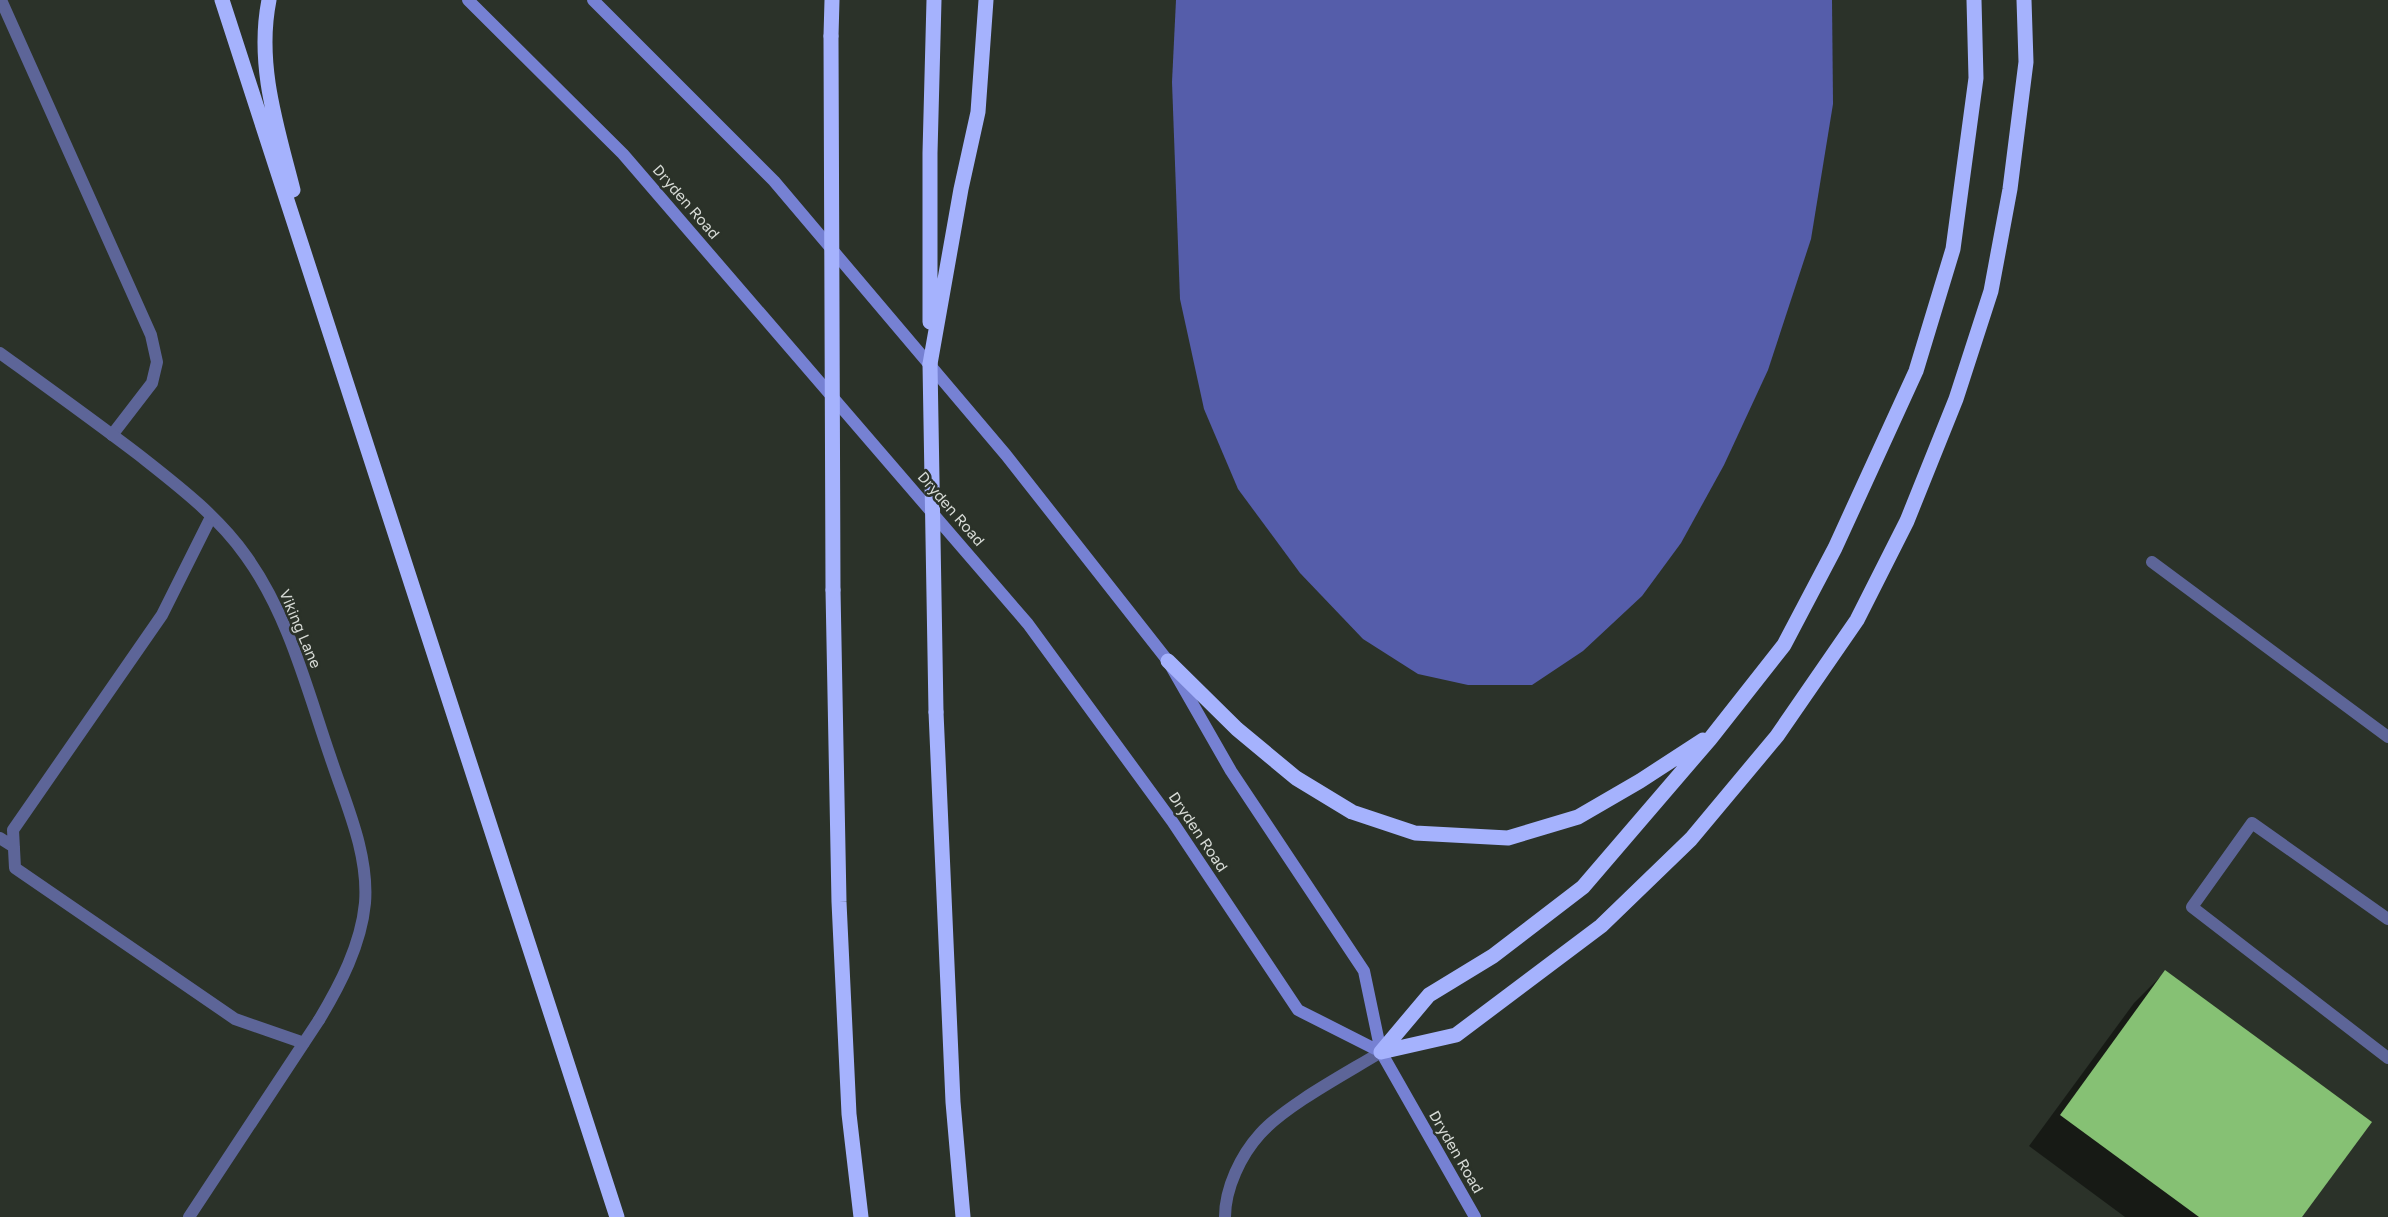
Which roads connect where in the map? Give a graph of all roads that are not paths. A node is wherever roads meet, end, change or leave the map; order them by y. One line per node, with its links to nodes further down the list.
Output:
1 (1, 0): 14 (street)
2 (222, 0): 11 (highway)
3 (269, 0): 11 (highway)
4 (468, 0): 24 (main road, Dryden Road)
5 (593, 0): 17 (main road, Dryden Road)
6 (832, 0): 28 (highway, bridge)
7 (934, 0): 13 (highway)
8 (986, 0): 13 (highway)
9 (1974, 0): 18 (highway)
10 (2024, 0): 24 (highway)
11 (326, 318): 27 (highway)
12 (0, 353): 14 (street, Viking Lane)
13 (930, 364): 29 (highway, bridge)
14 (112, 435): 15 (street, Viking Lane)
15 (212, 517): 21 (street); 23 (street, Viking Lane)
16 (2152, 562): 19 (street)
17 (1168, 660): 18 (highway); 24 (main road, Dryden Road)
18 (1717, 730): 24 (highway)
19 (2388, 737)
20 (0, 838): 21 (street)
21 (14, 847): 23 (street)
22 (2388, 919): 25 (street)
23 (304, 1043): 26 (street, Viking Lane)
24 (1381, 1052): 30 (street); 31 (main road, Dryden Road)
25 (2388, 1058)
26 (189, 1217)
27 (617, 1217)
28 (861, 1217)
29 (963, 1217)
30 (1225, 1217)
31 (1475, 1217)

